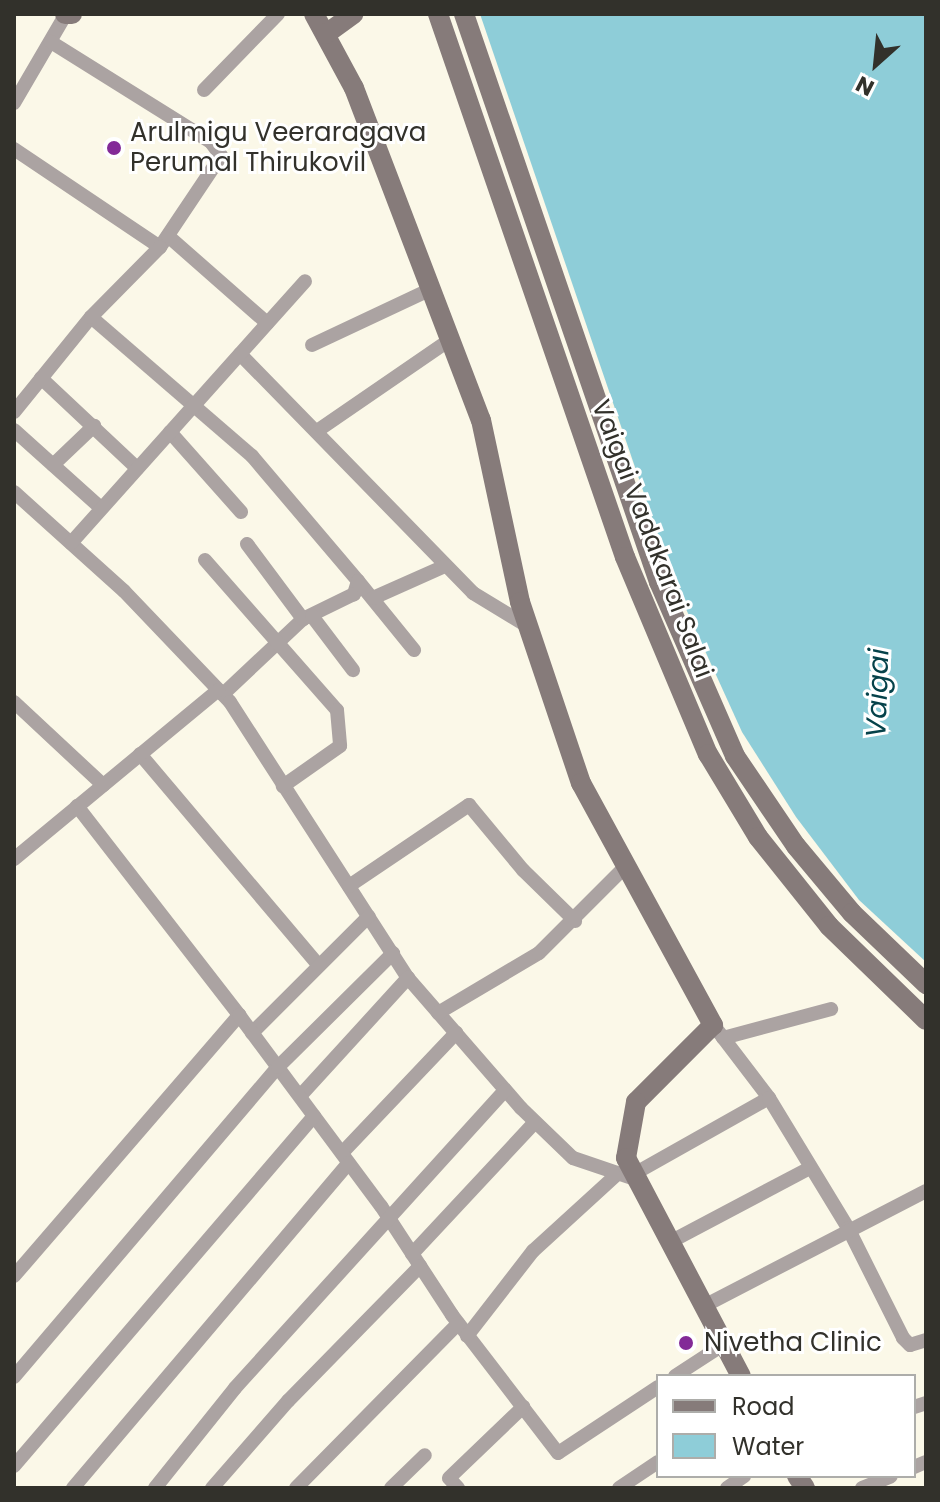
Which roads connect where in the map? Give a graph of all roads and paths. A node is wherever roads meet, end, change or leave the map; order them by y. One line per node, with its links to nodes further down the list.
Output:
1 (68, 14): 8 (street)
2 (278, 14): 9 (street)
3 (314, 14): 7 (street)
4 (354, 14): 7 (street)
5 (438, 14): 61 (street, Vaigai Vadakarai Salai)
6 (464, 14): 57 (street, Vaigai Vadakarai Salai)
7 (326, 34): 14 (street)
8 (51, 42): 10 (street); 12 (street)
9 (204, 90)
10 (14, 102)
11 (14, 149): 12 (street)
12 (164, 241): 15 (street); 16 (street)
13 (305, 281): 16 (street)
14 (431, 289): 17 (street); 18 (street)
15 (91, 317): 20 (street); 21 (street)
16 (267, 323): 19 (street)
17 (451, 339): 25 (street); 39 (street)
18 (312, 345)
19 (240, 354): 21 (street); 25 (street)
20 (41, 378): 22 (street); 23 (street)
21 (196, 403): 26 (street); 36 (street)
22 (14, 412)
23 (94, 426): 27 (street); 28 (street)
24 (14, 430): 27 (street)
25 (317, 431): 35 (street)
26 (170, 432): 28 (street); 31 (street)
27 (53, 465): 30 (street)
28 (137, 468): 30 (street)
29 (14, 493): 32 (street)
30 (101, 508): 32 (street)
31 (241, 512)
32 (71, 543): 43 (street)
33 (247, 544): 38 (street)
34 (205, 560): 40 (street)
35 (445, 566): 37 (street); 39 (street)
36 (358, 581): 37 (street); 38 (street)
37 (373, 598): 41 (street)
38 (307, 618): 40 (street); 42 (street)
39 (529, 627): 50 (street)
40 (278, 640): 43 (street); 47 (street)
41 (414, 650)
42 (353, 670)
43 (220, 692): 45 (street); 47 (street)
44 (14, 702): 46 (street)
45 (140, 754): 46 (street); 55 (street)
46 (103, 785): 48 (street)
47 (283, 786): 51 (street)
48 (77, 806): 49 (street); 60 (street)
49 (14, 859)
50 (626, 866): 53 (street); 62 (street)
51 (349, 886): 52 (street); 53 (street)
52 (369, 916): 54 (street); 55 (street)
53 (575, 921): 59 (street)
54 (393, 953): 56 (street); 65 (street)
55 (319, 966): 63 (street)
56 (408, 978): 59 (street); 67 (street)
57 (926, 984)
58 (831, 1009): 62 (street)
59 (438, 1013): 64 (street)
60 (239, 1015): 63 (street); 79 (street)
61 (926, 1020)
62 (718, 1031): 68 (street); 73 (street)
63 (252, 1033): 65 (street)
64 (456, 1033): 66 (street); 71 (street)
65 (278, 1067): 67 (street); 86 (street)
66 (505, 1090): 70 (street); 75 (street)
67 (301, 1095): 69 (street)
68 (769, 1098): 72 (street); 73 (street)
69 (314, 1116): 71 (street); 91 (street)
70 (535, 1122): 73 (street); 78 (street)
71 (345, 1158): 75 (street); 93 (street)
72 (810, 1168): 76 (street); 77 (street)
73 (629, 1177): 77 (street); 81 (street)
74 (926, 1191): 76 (street)
75 (387, 1216): 78 (street); 94 (street)
76 (848, 1228): 80 (street); 82 (street)
77 (670, 1242): 80 (street)
78 (416, 1260): 81 (street); 95 (street)
79 (14, 1276)
80 (704, 1306): 83 (street)
81 (463, 1330): 88 (street); 96 (street)
82 (926, 1340)
83 (724, 1344): 84 (street); 85 (street)
84 (678, 1374)
85 (740, 1374)
86 (14, 1377)
87 (656, 1388): 88 (street)
88 (523, 1407): 98 (street)
89 (425, 1455): 97 (street)
90 (656, 1463): 99 (street)
91 (14, 1466)
92 (886, 1478): 100 (street)
93 (73, 1488)
94 (155, 1488)
95 (212, 1488)
96 (296, 1488)
97 (391, 1488)
98 (458, 1488)
99 (619, 1488)
100 (862, 1488)

